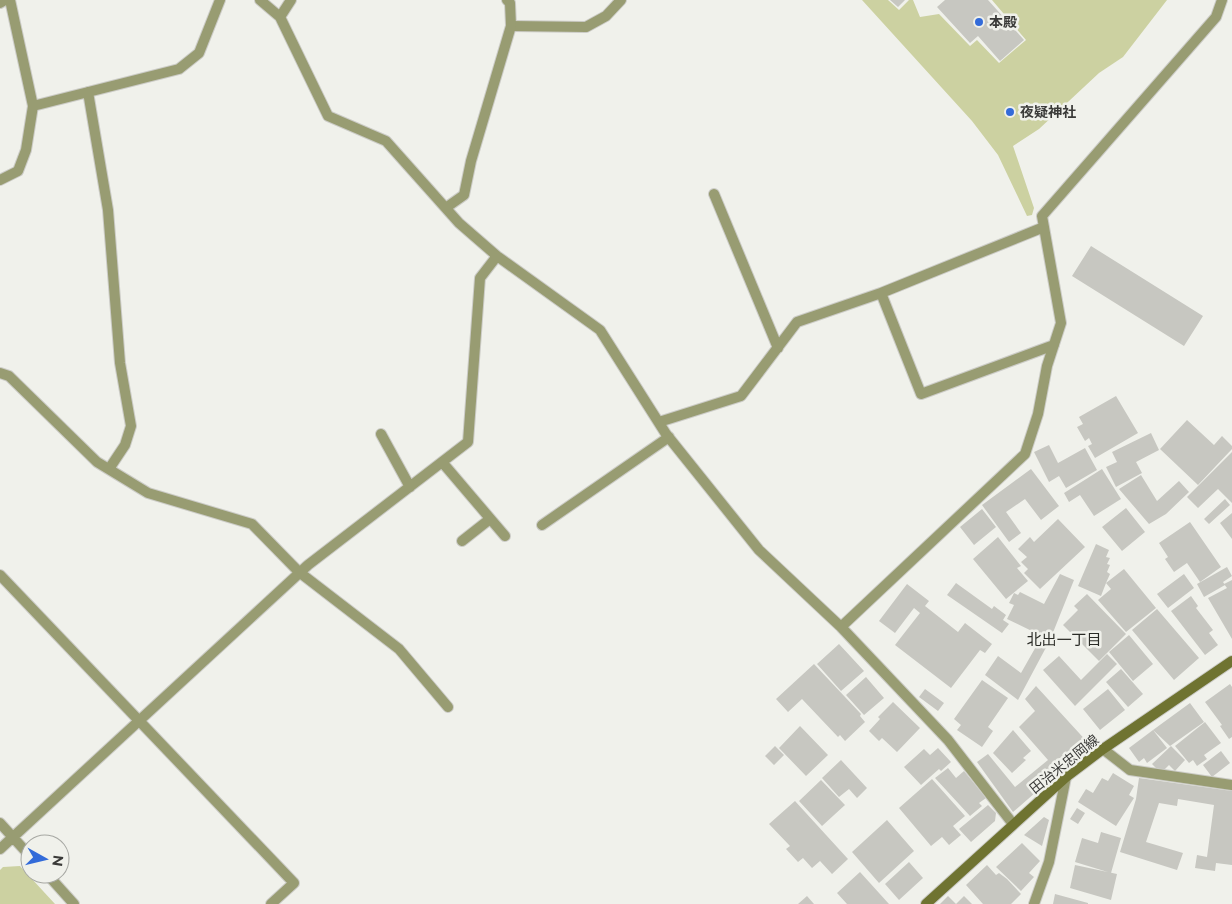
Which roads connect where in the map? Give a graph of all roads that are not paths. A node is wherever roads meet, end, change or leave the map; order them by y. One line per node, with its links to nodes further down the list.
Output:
1 (5, 0): 9 (street)
2 (10, 0): 13 (street)
3 (220, 0): 12 (street)
4 (260, 0): 10 (street)
5 (290, 0): 10 (street)
6 (507, 0): 11 (street)
7 (621, 0): 11 (street)
8 (1222, 0): 17 (street)
9 (0, 3)
10 (280, 17): 16 (street)
11 (511, 26): 16 (street)
12 (88, 92): 13 (street); 27 (street)
13 (33, 106): 14 (street)
14 (0, 180)
15 (714, 194): 21 (street)
16 (447, 207): 18 (street)
17 (1044, 227): 19 (street); 20 (street)
18 (497, 256): 23 (street); 26 (street)
19 (881, 293): 20 (street); 21 (street)
20 (1054, 345): 35 (street)
21 (778, 348): 23 (street)
22 (0, 373): 27 (street)
23 (658, 422): 25 (street)
24 (381, 434): 28 (street)
25 (669, 437): 30 (street); 35 (street)
26 (442, 462): 28 (street); 29 (street)
27 (109, 470): 33 (street)
28 (410, 487): 33 (street)
29 (490, 519): 31 (street); 32 (street)
30 (542, 526)
31 (505, 536)
32 (462, 541)
33 (299, 572): 37 (street); 38 (street)
34 (0, 576): 38 (street)
35 (841, 627): 43 (street)
36 (1232, 661): 39 (main road, 田治米忠岡線)
37 (448, 707)
38 (138, 721): 44 (street); 49 (street)
39 (1103, 749): 40 (main road, 田治米忠岡線); 41 (street)
40 (1066, 777): 43 (main road, 田治米忠岡線); 51 (street)
41 (1232, 785)
42 (0, 823): 44 (street)
43 (1013, 824): 50 (main road, 田治米忠岡線)
44 (12, 837): 45 (street); 46 (street)
45 (20, 845)
46 (0, 849)
47 (56, 884): 48 (street)
48 (74, 904)
49 (271, 904)
50 (926, 904)
51 (1034, 904)

